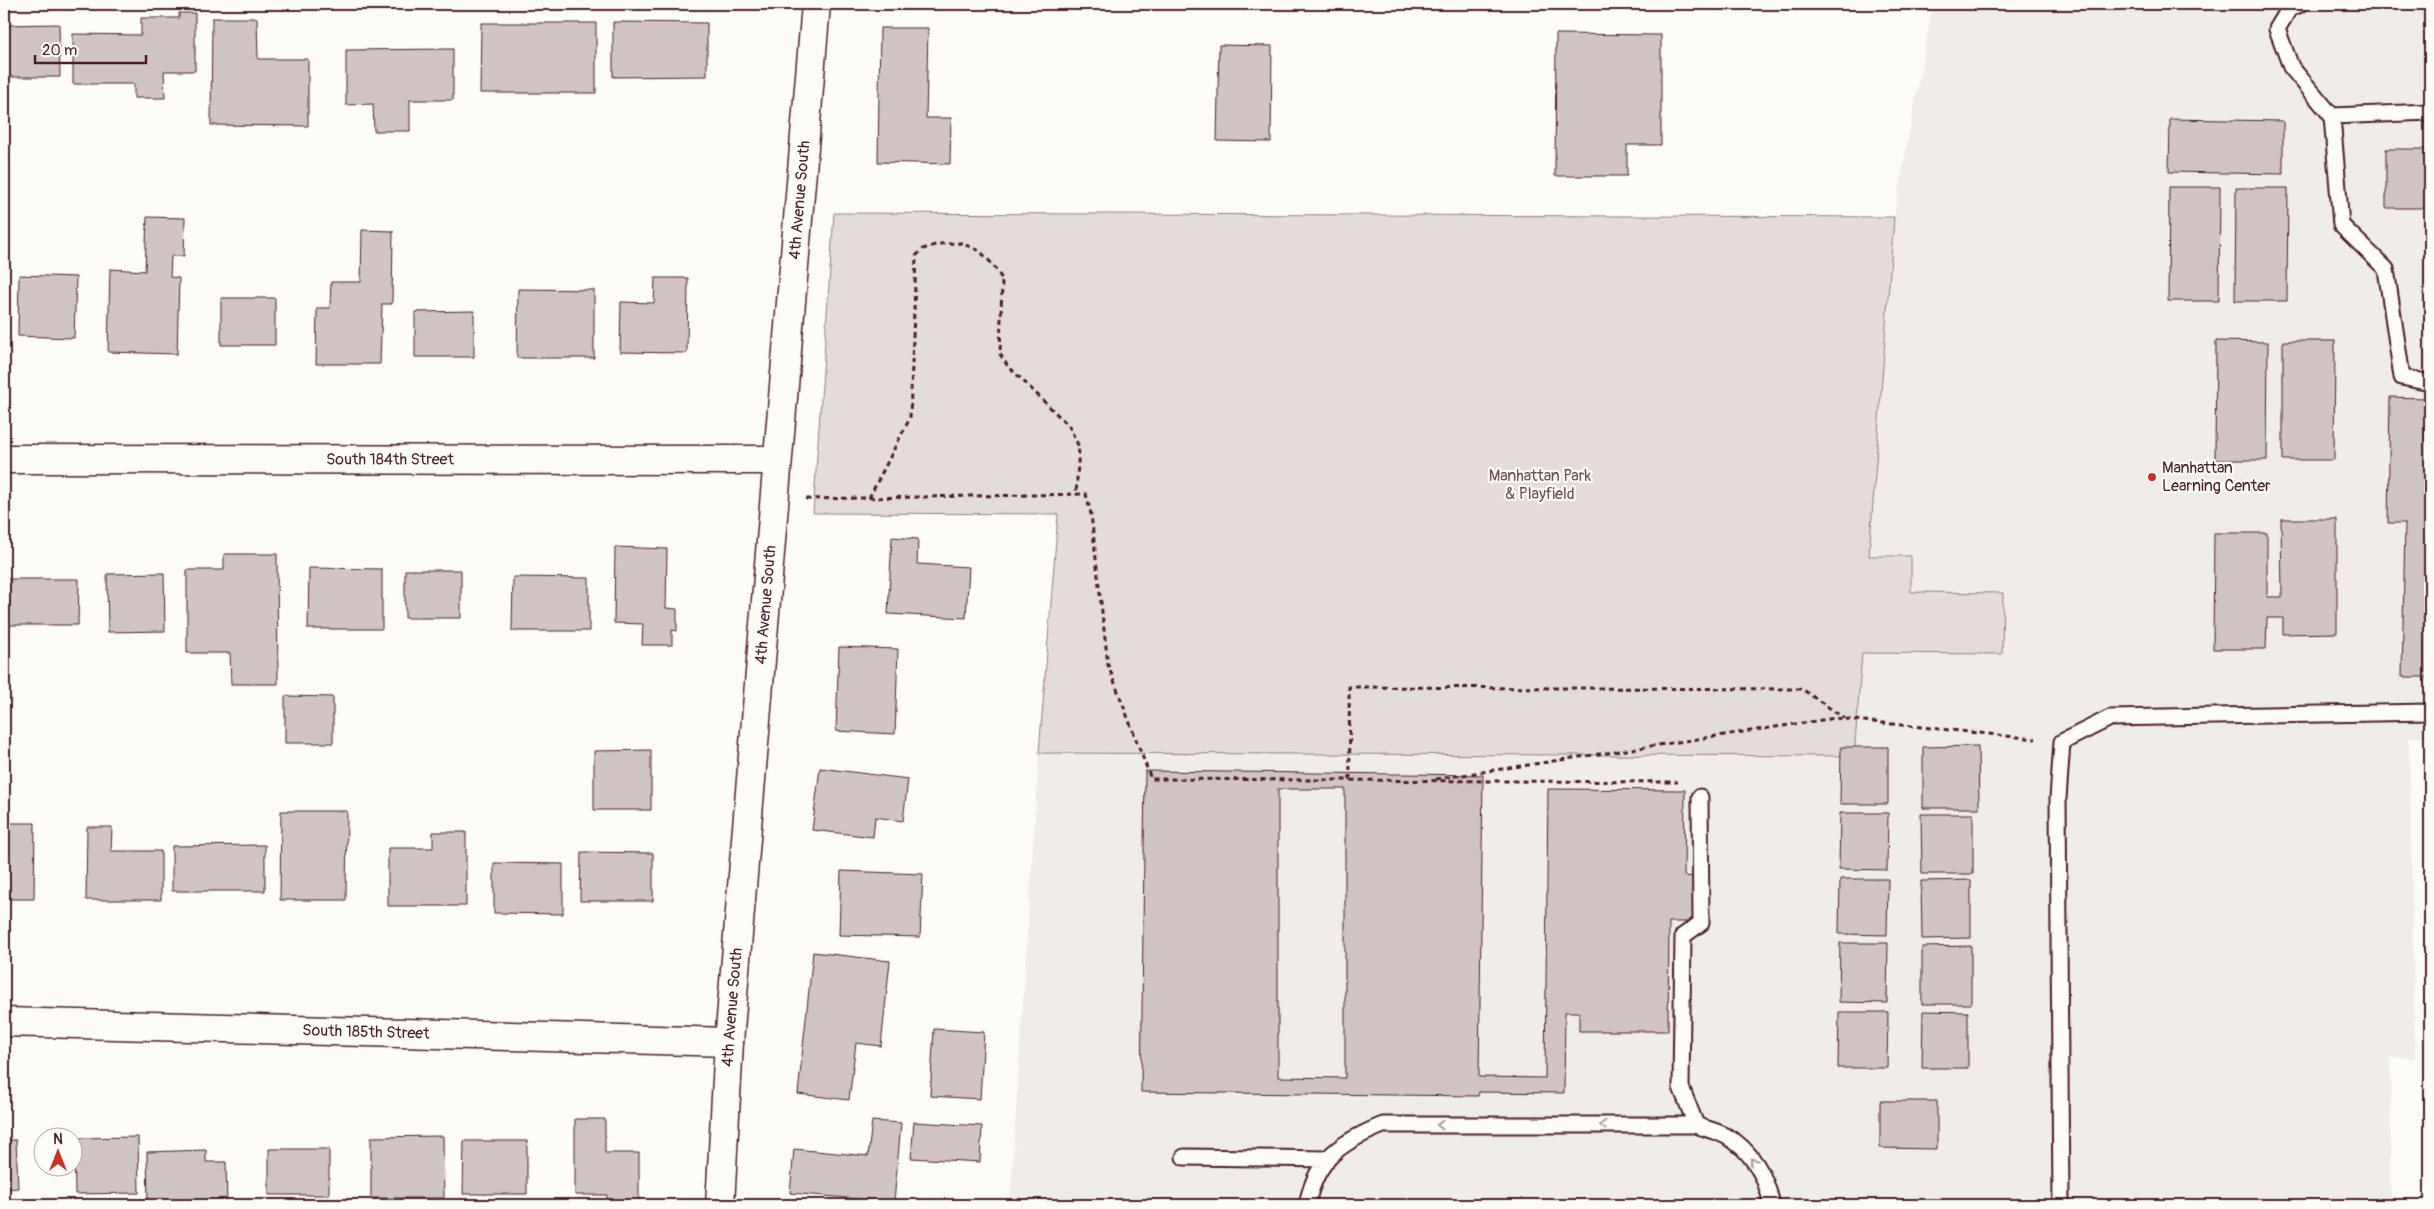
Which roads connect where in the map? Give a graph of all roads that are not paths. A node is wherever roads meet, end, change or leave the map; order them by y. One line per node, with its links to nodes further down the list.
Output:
1 (816, 4): 7 (street, 4th Avenue South)
2 (2300, 4): 4 (lane)
3 (2430, 112): 4 (lane)
4 (2332, 116): 5 (lane)
5 (2430, 383)
6 (4, 459): 7 (street, South 184th Street)
7 (776, 460): 11 (street, 4th Avenue South)
8 (2430, 712): 18 (lane)
9 (1700, 796): 12 (lane)
10 (4, 1022): 11 (street, South 185th Street)
11 (729, 1042): 15 (street, 4th Avenue South)
12 (1696, 1125): 14 (lane, one-way to 14); 17 (lane, one-way to 12)
13 (1184, 1157): 14 (lane)
14 (1327, 1159): 16 (lane)
15 (720, 1205)
16 (1307, 1205)
17 (1772, 1205)
18 (2061, 1205)

